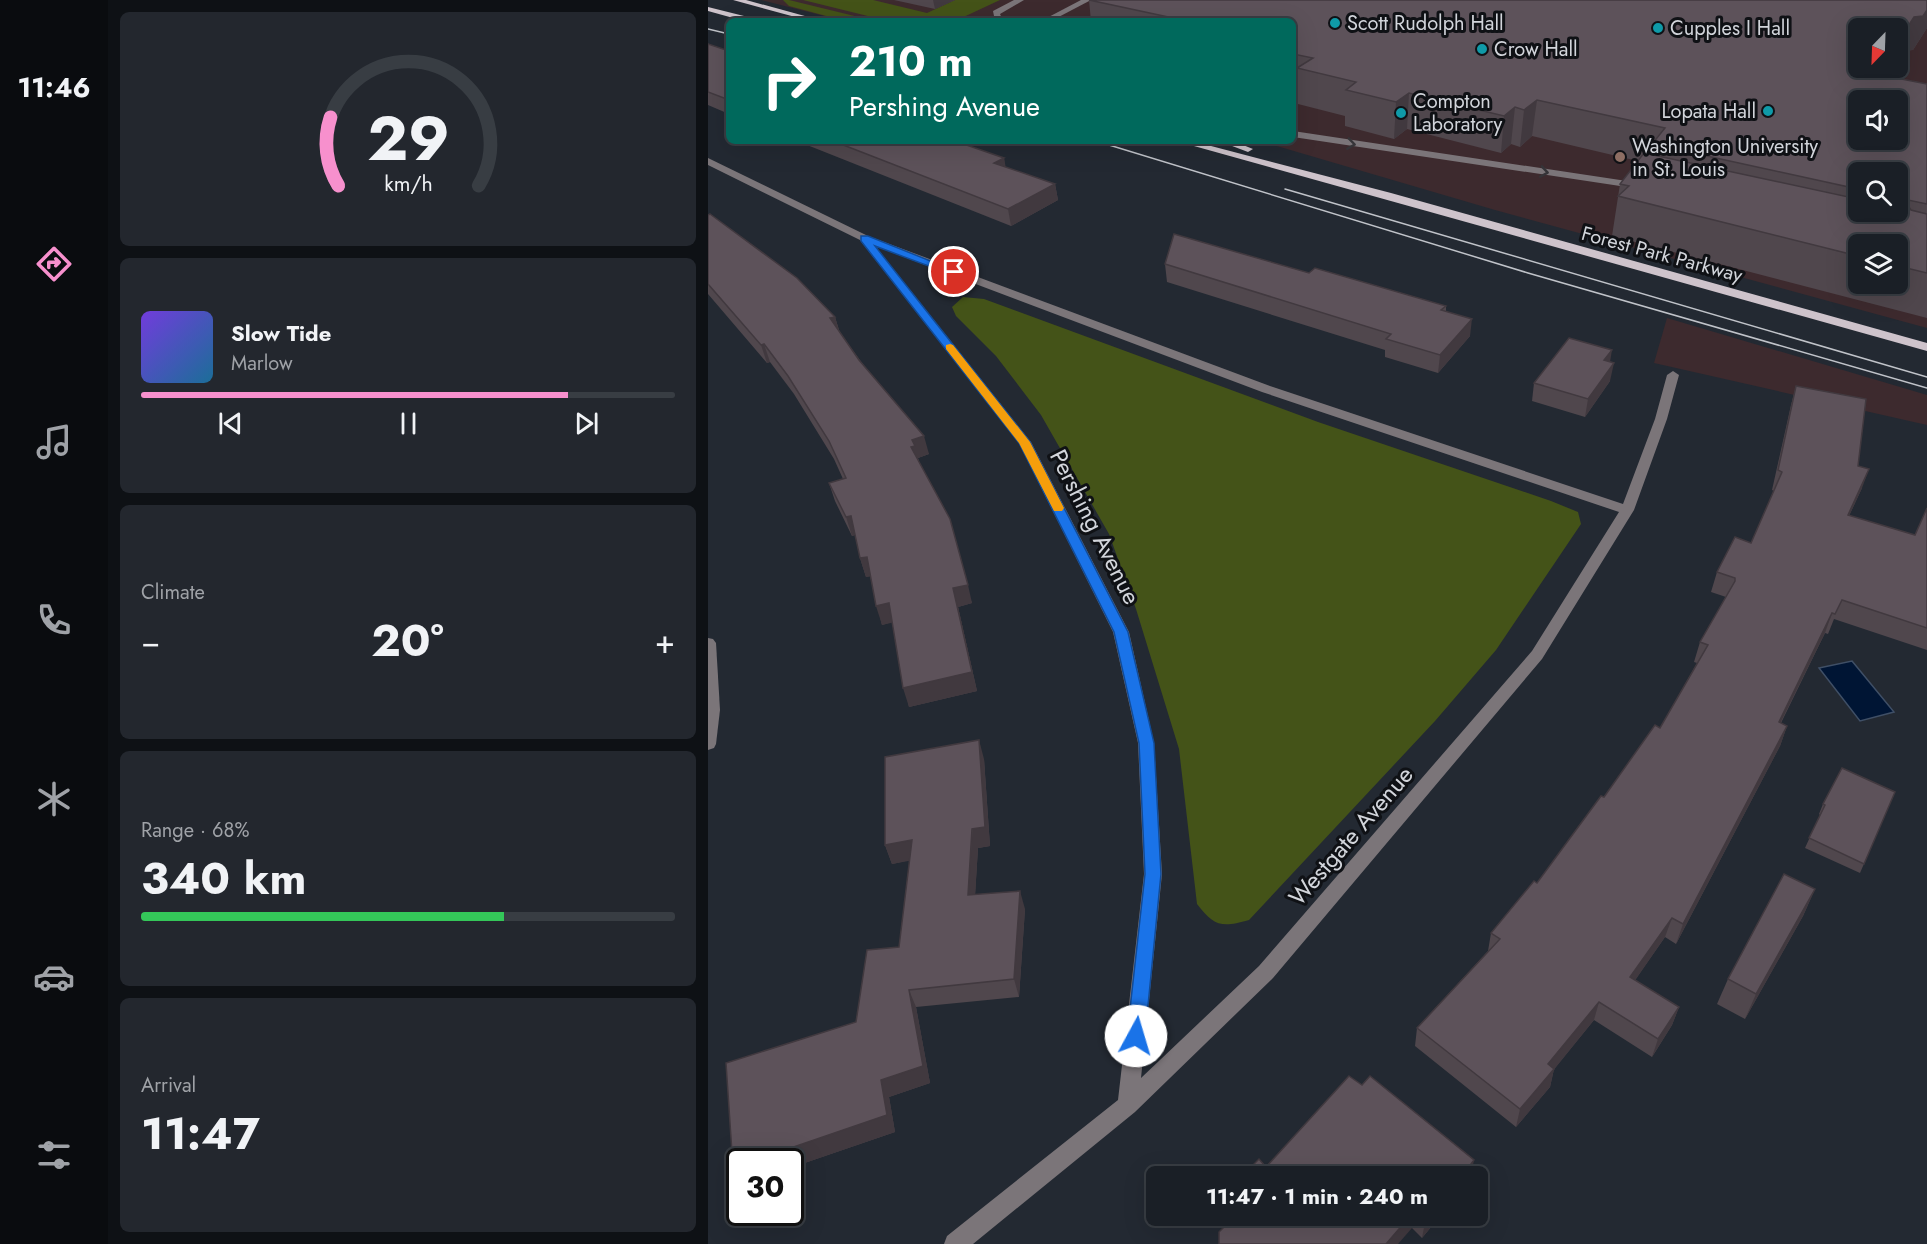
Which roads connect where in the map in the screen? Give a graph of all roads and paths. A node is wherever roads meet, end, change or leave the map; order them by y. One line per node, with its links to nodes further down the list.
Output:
1 (737, 0): 6 (main road)
2 (1020, 0): 7 (street)
3 (1087, 0): 8 (street)
4 (708, 9): 5 (main road)
5 (742, 18)
6 (807, 18)
7 (998, 18)
8 (1051, 18)
9 (1296, 134): 13 (street, one-way to 13)
10 (1192, 144): 14 (main road, Forest Park Parkway)
11 (1233, 144): 14 (main road, Forest Park Parkway)
12 (708, 161): 15 (street, Pershing Avenue)
13 (1653, 189)
14 (1387, 195): 16 (main road, Forest Park Parkway)
15 (864, 238): 18 (street, Pershing Avenue); 21 (street, Pershing Avenue)
16 (1927, 347)
17 (1673, 375): 18 (street, Westgate Avenue)
18 (1627, 510): 21 (street, Westgate Avenue)
19 (708, 643): 20 (street)
20 (708, 744)
21 (1128, 1105): 22 (street, Westgate Avenue)
22 (955, 1244)

